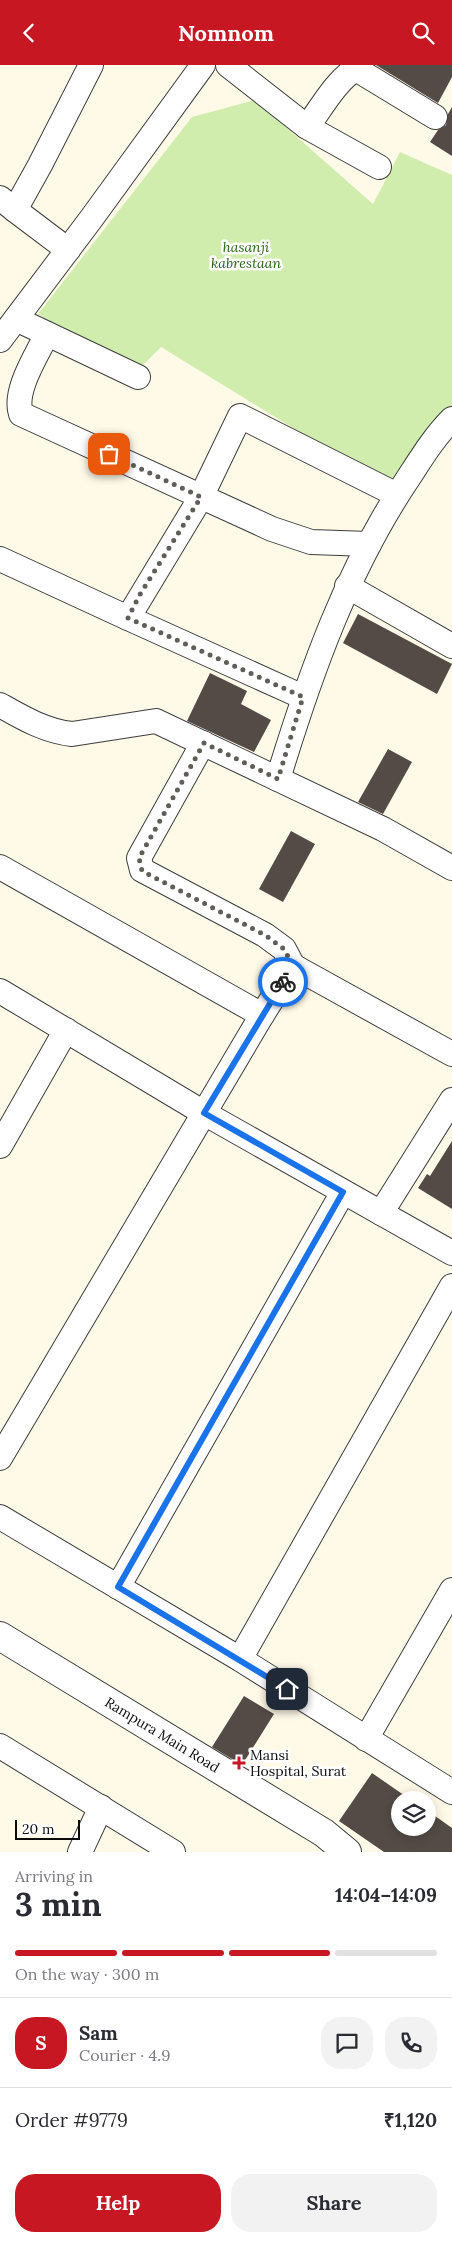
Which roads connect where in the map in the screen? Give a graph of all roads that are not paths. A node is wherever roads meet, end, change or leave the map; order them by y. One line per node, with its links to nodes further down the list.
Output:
1 (91, 65): 7 (street)
2 (203, 65): 8 (street)
3 (228, 65): 5 (street)
4 (435, 117): 5 (street)
5 (307, 127): 6 (street)
6 (379, 167)
7 (7, 204): 8 (street)
8 (68, 250): 9 (street)
9 (16, 319): 10 (street); 11 (street)
10 (47, 334): 12 (street); 15 (street)
11 (0, 340)
12 (138, 377)
13 (452, 419): 14 (street)
14 (397, 495): 15 (street); 16 (street)
15 (201, 497): 16 (street); 19 (street)
16 (369, 544): 18 (street)
17 (0, 559): 19 (street)
18 (347, 586): 20 (street); 21 (street)
19 (128, 618): 21 (street)
20 (452, 647)
21 (303, 697): 24 (street)
22 (0, 705): 23 (street)
23 (204, 743): 24 (street); 27 (street)
24 (278, 779): 26 (street)
25 (0, 867): 29 (street)
26 (452, 868)
27 (293, 966): 29 (street); 31 (street)
28 (0, 991): 30 (street)
29 (262, 1015): 33 (street)
30 (66, 1030): 33 (street); 34 (street)
31 (452, 1053)
32 (452, 1100): 36 (street)
33 (204, 1113): 35 (street); 39 (street)
34 (0, 1146)
35 (343, 1192): 36 (street); 41 (street)
36 (381, 1213): 37 (street)
37 (452, 1253)
38 (452, 1286): 44 (street)
39 (0, 1458)
40 (0, 1517): 41 (street)
41 (118, 1587): 44 (street)
42 (452, 1590): 45 (street)
43 (0, 1636): 51 (street, Rampura Main Road)
44 (240, 1659): 45 (street)
45 (366, 1739): 47 (street)
46 (0, 1746): 48 (street)
47 (452, 1793)
48 (101, 1807): 49 (street); 50 (street)
49 (80, 1852)
50 (173, 1852)
51 (347, 1852)

